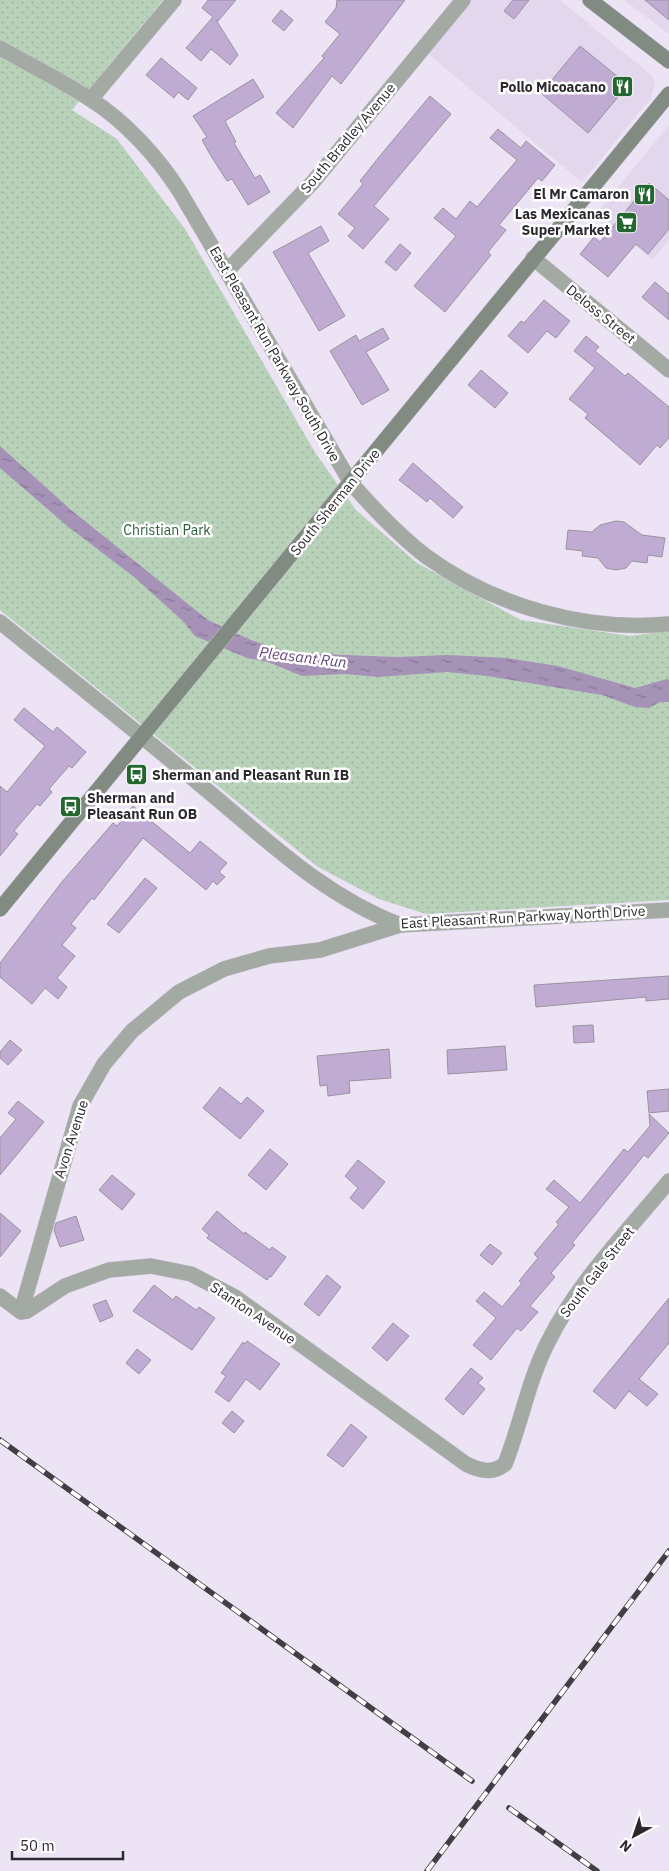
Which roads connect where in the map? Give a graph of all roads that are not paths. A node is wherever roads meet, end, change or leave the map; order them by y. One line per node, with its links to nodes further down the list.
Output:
1 (174, 0): 7 (street)
2 (462, 0): 9 (street, South Bradley Avenue)
3 (590, 0): 5 (main road)
4 (0, 48): 7 (street, East Pleasant Run Parkway South Drive)
5 (669, 61)
6 (669, 94): 8 (main road, South Sherman Drive)
7 (91, 99): 9 (street, East Pleasant Run Parkway South Drive)
8 (533, 258): 10 (street, Deloss Street); 11 (main road, South Sherman Drive)
9 (227, 271): 11 (street, East Pleasant Run Parkway South Drive)
10 (669, 370)
11 (350, 482): 13 (street, East Pleasant Run Parkway South Drive); 14 (main road, South Sherman Drive)
12 (0, 622): 14 (street, East Pleasant Run Parkway North Drive)
13 (669, 624)
14 (142, 737): 15 (main road, South Sherman Drive); 17 (street, East Pleasant Run Parkway North Drive)
15 (0, 910)
16 (669, 910): 17 (street, East Pleasant Run Parkway North Drive)
17 (400, 925): 20 (street, Avon Avenue)
18 (669, 1181): 21 (street, South Gale Street)
19 (0, 1296): 20 (street)
20 (21, 1312): 21 (street, Stanton Avenue)
21 (486, 1471)

